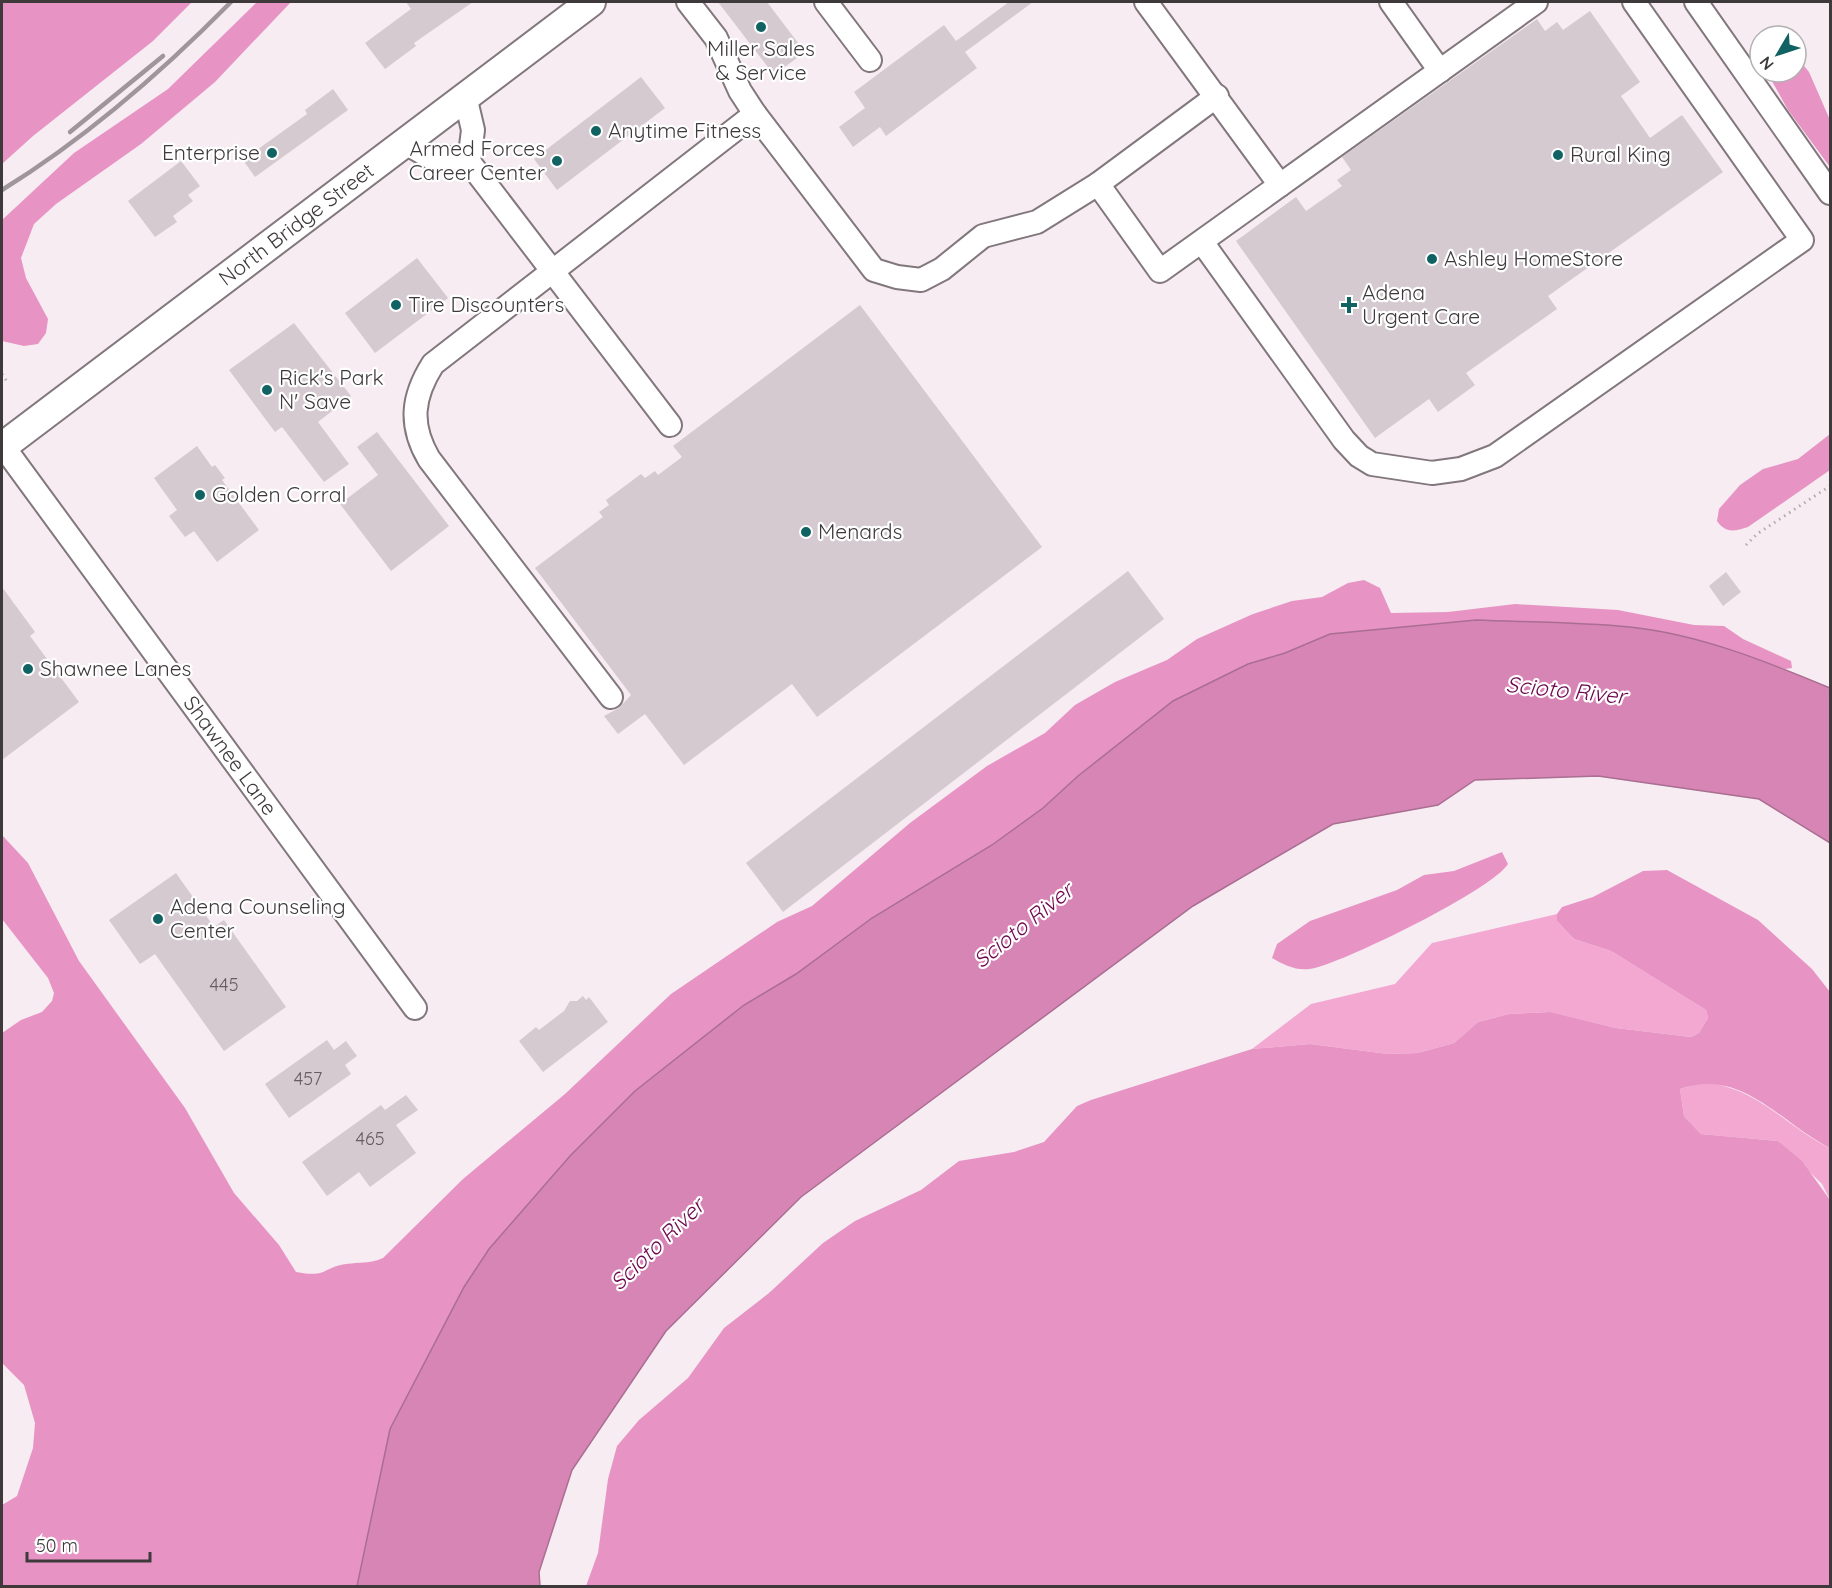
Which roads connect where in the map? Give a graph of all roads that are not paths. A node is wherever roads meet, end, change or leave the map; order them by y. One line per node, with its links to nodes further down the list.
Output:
1 (591, 2): 11 (main road, North Bridge Street)
2 (688, 2): 13 (street)
3 (826, 2): 9 (street)
4 (1146, 2): 12 (street)
5 (1391, 2): 10 (street)
6 (1536, 2): 10 (street)
7 (1634, 2): 19 (street)
8 (1696, 2): 18 (street)
9 (870, 60)
10 (1440, 71): 17 (street)
11 (465, 96): 14 (main road, North Bridge Street); 15 (street)
12 (1217, 96): 16 (street); 17 (street)
13 (755, 114): 16 (street); 20 (street)
14 (404, 142): 15 (street); 22 (main road, North Bridge Street)
15 (470, 162): 20 (street)
16 (1098, 184): 19 (street)
17 (1280, 185): 19 (street)
18 (1830, 193)
19 (1202, 242)
20 (553, 271): 21 (street); 23 (street)
21 (670, 425)
22 (2, 447): 24 (street, Shawnee Lane)
23 (610, 697)
24 (415, 1008)

